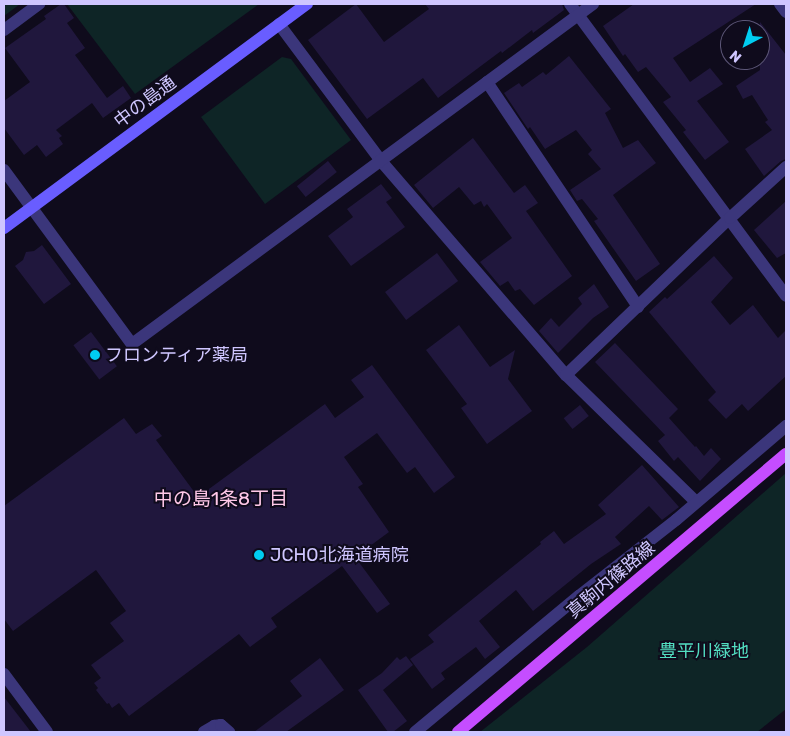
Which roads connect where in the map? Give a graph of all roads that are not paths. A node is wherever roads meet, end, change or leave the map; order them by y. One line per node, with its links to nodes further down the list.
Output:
1 (39, 4): 9 (street)
2 (307, 4): 8 (street, 中の島通)
3 (570, 4): 7 (street)
4 (593, 4): 7 (street)
5 (780, 4): 6 (street)
6 (786, 12)
7 (578, 15): 10 (street); 15 (street)
8 (279, 24): 11 (street); 14 (street, 中の島通)
9 (4, 30)
10 (487, 82): 11 (street); 18 (street)
11 (381, 161): 14 (street); 19 (street)
12 (786, 167): 15 (street)
13 (4, 170): 14 (street)
14 (32, 207): 16 (street, 中の島通)
15 (730, 218): 17 (street); 18 (street)
16 (4, 228)
17 (786, 296)
18 (638, 307): 19 (street)
19 (566, 375): 22 (street)
20 (786, 426): 22 (street)
21 (786, 454): 28 (main road, 真駒内篠路線)
22 (696, 502): 27 (street)
23 (4, 674): 24 (street)
24 (47, 732)
25 (204, 732): 26 (street)
26 (229, 732)
27 (415, 732)
28 (458, 732)

